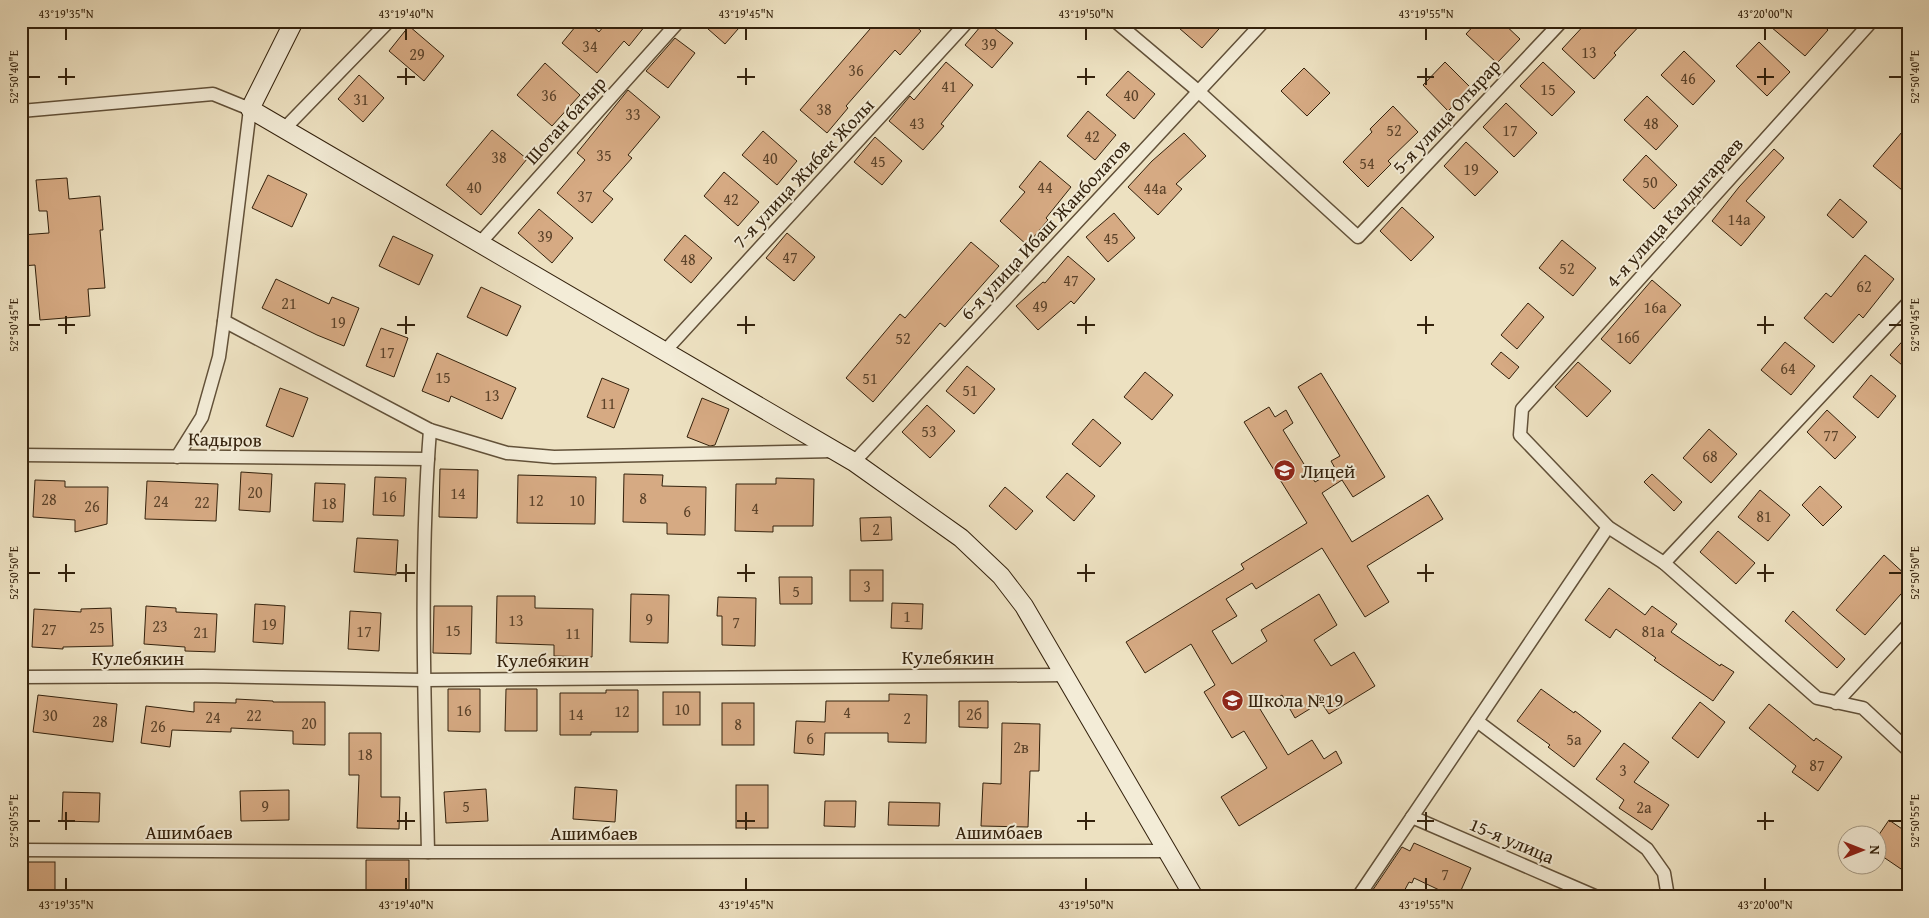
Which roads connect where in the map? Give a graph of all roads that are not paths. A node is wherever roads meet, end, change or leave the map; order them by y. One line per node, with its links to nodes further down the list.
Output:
1 (294, 21): 10 (street)
2 (389, 21): 12 (street)
3 (678, 21): 13 (street, Шотан батыр)
4 (968, 21): 16 (street, 7-я улица Жибек Жолы)
5 (1115, 21): 9 (street)
6 (1264, 21): 9 (street, 6-я улица Ибаш Жанболатов)
7 (1562, 21): 9 (street, 5-я улица Отырар)
8 (1872, 21): 23 (street, 4-я улица Калдыгараев)
9 (1198, 91): 22 (street, 6-я улица Ибаш Жанболатов)
10 (250, 109): 11 (street); 12 (street); 15 (street)
11 (21, 110)
12 (284, 129): 13 (street)
13 (480, 243): 16 (street)
14 (1908, 303): 24 (street)
15 (224, 321): 17 (street); 20 (street)
16 (665, 351): 18 (street)
17 (430, 430): 18 (street); 21 (street)
18 (837, 451): 22 (street)
19 (21, 455): 20 (street, Кадыров)
20 (177, 457): 21 (street, Кадыров)
21 (428, 459): 28 (street)
22 (854, 462): 26 (street)
23 (1608, 527): 24 (street); 30 (street)
24 (1664, 563): 29 (street)
25 (1908, 625): 29 (street)
26 (1064, 675): 28 (street, Кулебякин); 34 (street)
27 (21, 677): 28 (street, Кулебякин)
28 (424, 680): 35 (street)
29 (1836, 703): 31 (street)
30 (1477, 721): 32 (street); 39 (street)
31 (1908, 750)
32 (1412, 817): 37 (street); 38 (street, 15-я улица)
33 (21, 850): 35 (street, Ашимбаев)
34 (1167, 851): 35 (street, Ашимбаев); 36 (street)
35 (428, 852)
36 (1194, 897)
37 (1358, 897)
38 (1598, 897)
39 (1668, 897)

